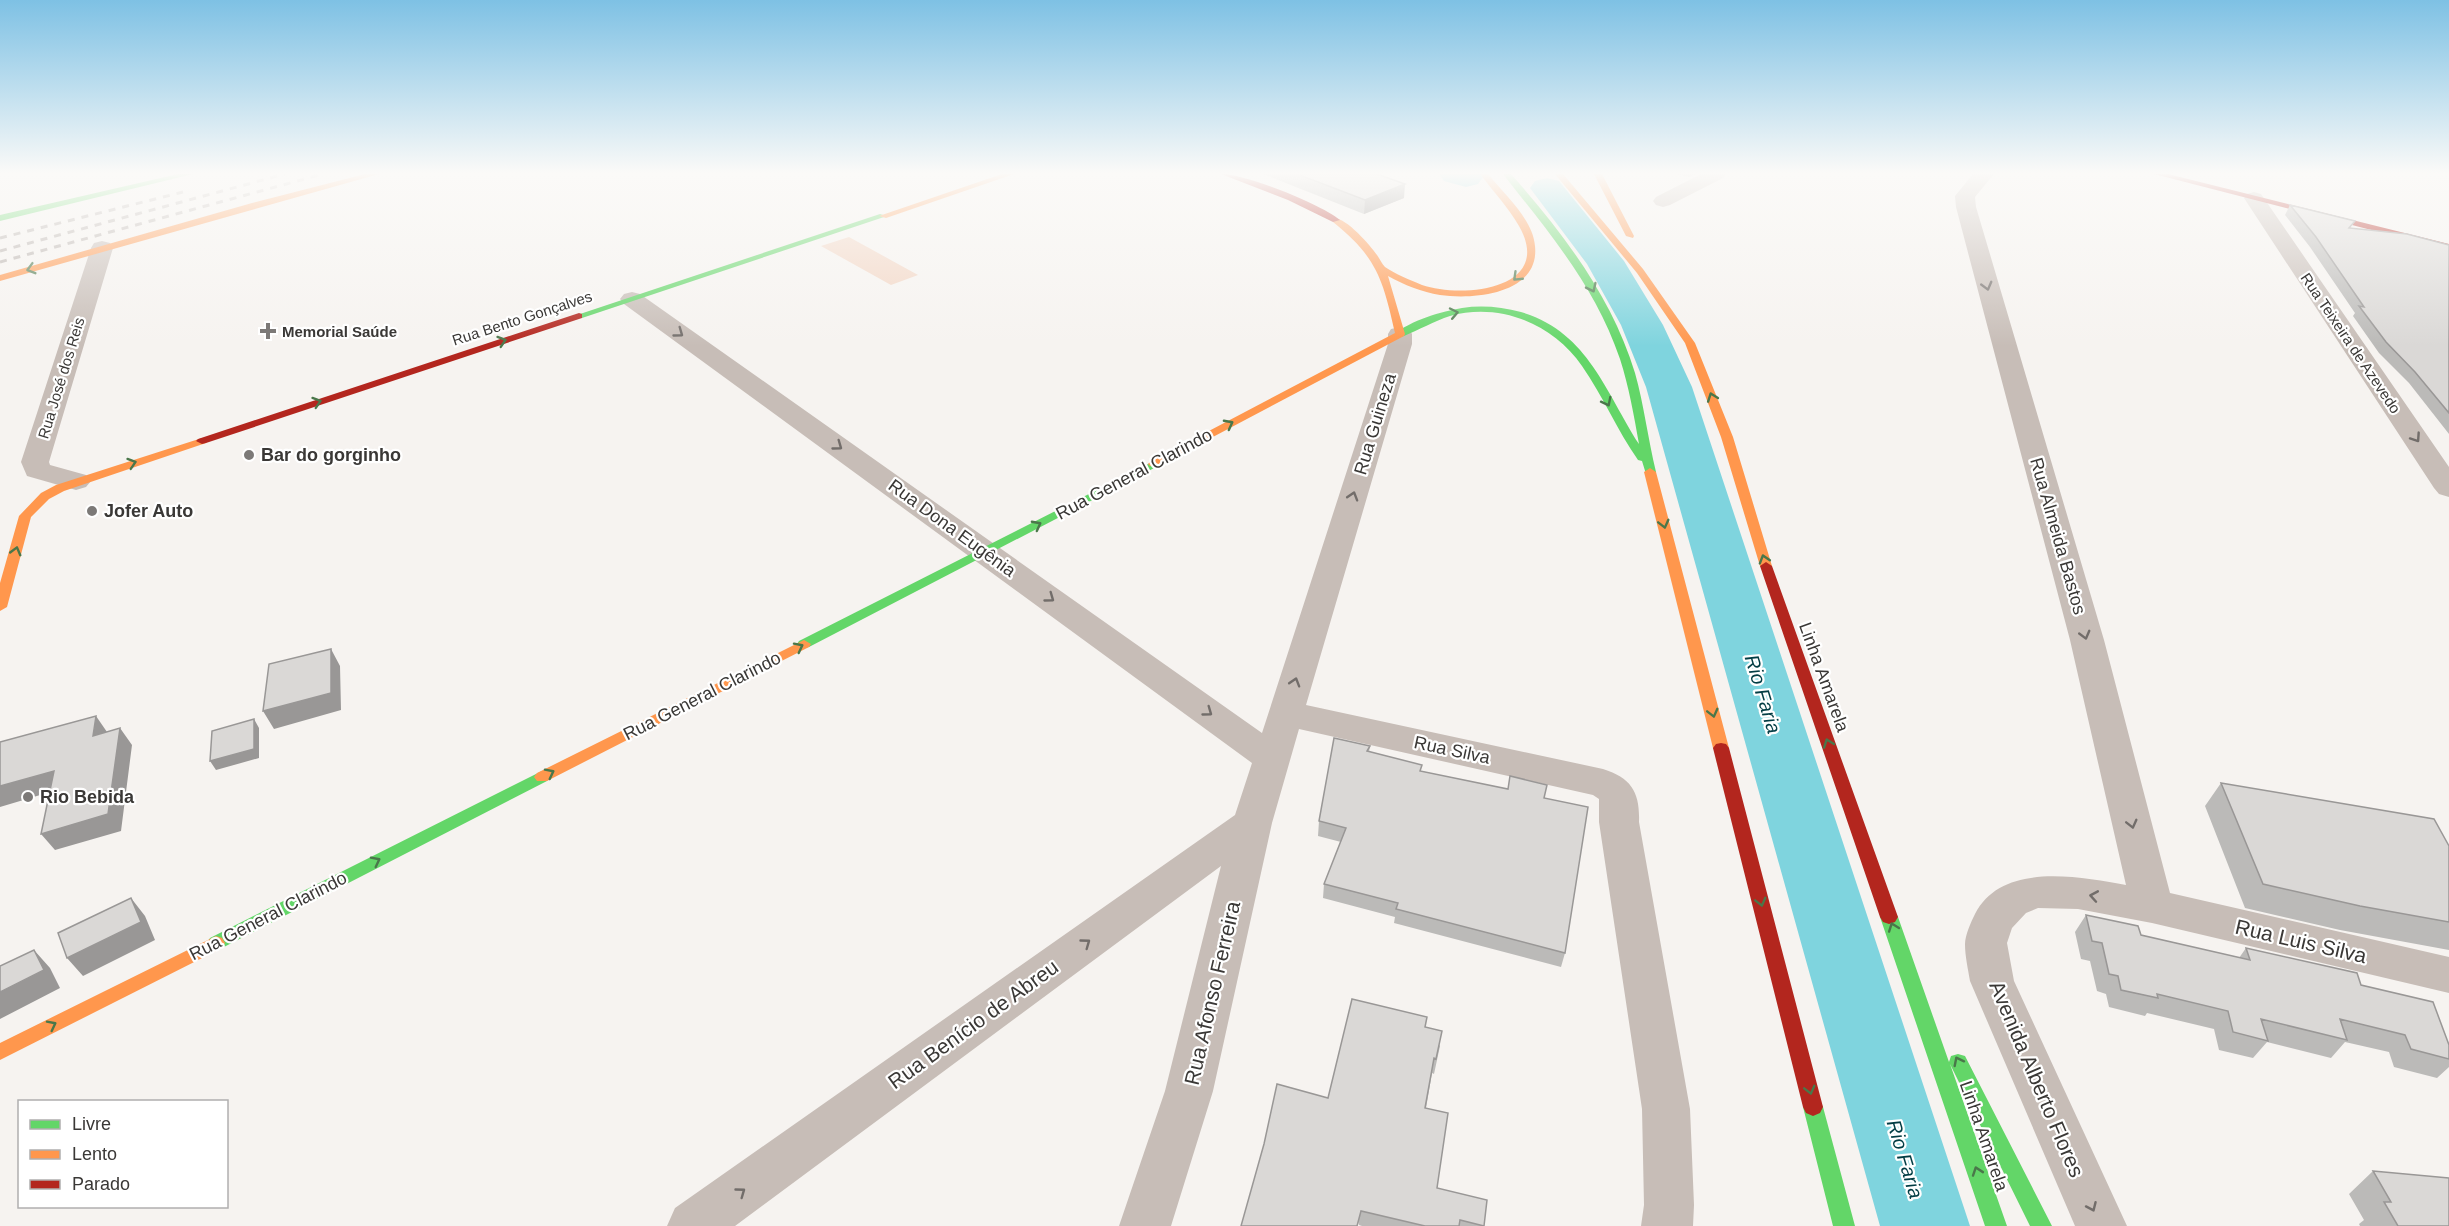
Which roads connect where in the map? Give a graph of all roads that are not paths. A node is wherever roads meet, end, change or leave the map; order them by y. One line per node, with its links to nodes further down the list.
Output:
1 (162, 231): 12 (main road)
2 (837, 231): 16 (main road, Rua Bento Gonçalves)
3 (1351, 231): 14 (main road, Rua Guineza)
4 (1525, 231): 14 (main road, one-way to 14)
5 (1556, 231): 18 (main road, one-way to 18)
6 (1610, 231): 13 (main road, Linha Amarela)
7 (1629, 231): 13 (main road)
8 (1973, 231): 26 (street, Rua Almeida Bastos, one-way to 26)
9 (2276, 231): 20 (street, Rua Teixeira de Azevedo, one-way to 20)
10 (2386, 231): 11 (main road)
11 (2449, 247)
12 (102, 248): 15 (main road, one-way to 15); 19 (street, Rua José dos Reis)
13 (1636, 264): 27 (main road, Linha Amarela, one-way to 13)
14 (1383, 269): 17 (main road, Rua Guineza)
15 (0, 278)
16 (632, 299): 19 (main road, Rua Bento Gonçalves, one-way to 16); 21 (street, Rua Dona Eugênia, one-way to 21)
17 (1400, 334): 18 (main road, Rua General Clarindo, one-way to 18); 21 (main road, Rua General Clarindo, one-way to 17); 23 (street, Rua Guineza, one-way to 17)
18 (1650, 467): 33 (main road, one-way to 33)
19 (76, 481): 22 (main road, Rua Bento Gonçalves, one-way to 19)
20 (2449, 488)
21 (986, 552): 24 (street, Rua Dona Eugênia, one-way to 24); 29 (main road, Rua General Clarindo, one-way to 21)
22 (0, 607)
23 (1285, 713): 24 (street, Rua Guineza); 32 (street, Rua Silva)
24 (1272, 759): 25 (street, Rua Afonso Ferreira)
25 (1252, 823): 30 (street, Rua Benício de Abreu, one-way to 25); 31 (street, Rua Afonso Ferreira)
26 (2152, 906): 28 (street, Rua Luis Silva); 36 (street, Avenida Alberto Flores, one-way to 36)
27 (1903, 954): 34 (main road, Linha Amarela, one-way to 27); 35 (main road, one-way to 27)
28 (2449, 975)
29 (0, 1052)
30 (693, 1226)
31 (1145, 1226)
32 (1667, 1226)
33 (1844, 1226)
34 (1996, 1226)
35 (2041, 1226)
36 (2100, 1226)

